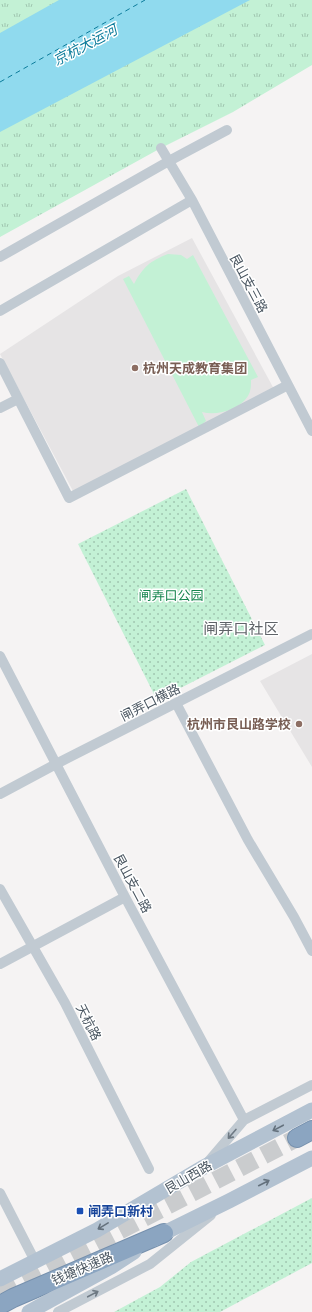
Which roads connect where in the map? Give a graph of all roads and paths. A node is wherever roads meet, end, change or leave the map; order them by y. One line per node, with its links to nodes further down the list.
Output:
1 (227, 130): 3 (street)
2 (161, 148): 3 (street, 艮山支三路)
3 (169, 161): 4 (street, 艮山支三路); 5 (street)
4 (192, 200): 6 (street); 8 (street, 艮山支三路)
5 (0, 257)
6 (0, 311)
7 (0, 363): 9 (street)
8 (288, 385): 9 (street); 11 (street, 艮山支三路)
9 (18, 399): 10 (street)
10 (0, 408)
11 (312, 431)
12 (312, 634): 14 (street, 闸弄口横路)
13 (0, 656): 15 (street, 艮山支二路)
14 (176, 703): 15 (street, 闸弄口横路); 20 (street)
15 (56, 764): 16 (street, 闸弄口横路); 18 (street, 艮山支二路)
16 (0, 794)
17 (0, 889): 19 (street, 天杭路)
18 (125, 897): 19 (street); 24 (street, 艮山支二路)
19 (33, 947): 21 (street); 27 (street, 天杭路)
20 (312, 951)
21 (0, 964)
22 (312, 1085): 24 (street)
23 (312, 1110): 26 (main road, 艮山西路, one-way to 26)
24 (244, 1120): 26 (street, one-way to 26)
25 (312, 1158): 29 (main road, one-way to 25)
26 (202, 1168): 31 (main road, 艮山西路, one-way to 31)
27 (150, 1169)
28 (0, 1193): 31 (street)
29 (229, 1201): 30 (main road); 34 (street, one-way to 29)
30 (164, 1233): 33 (highway, 钱塘快速路); 35 (main road)
31 (35, 1261): 32 (main road, 艮山西路)
32 (0, 1279)
33 (0, 1305)
34 (64, 1311)
35 (28, 1312)

